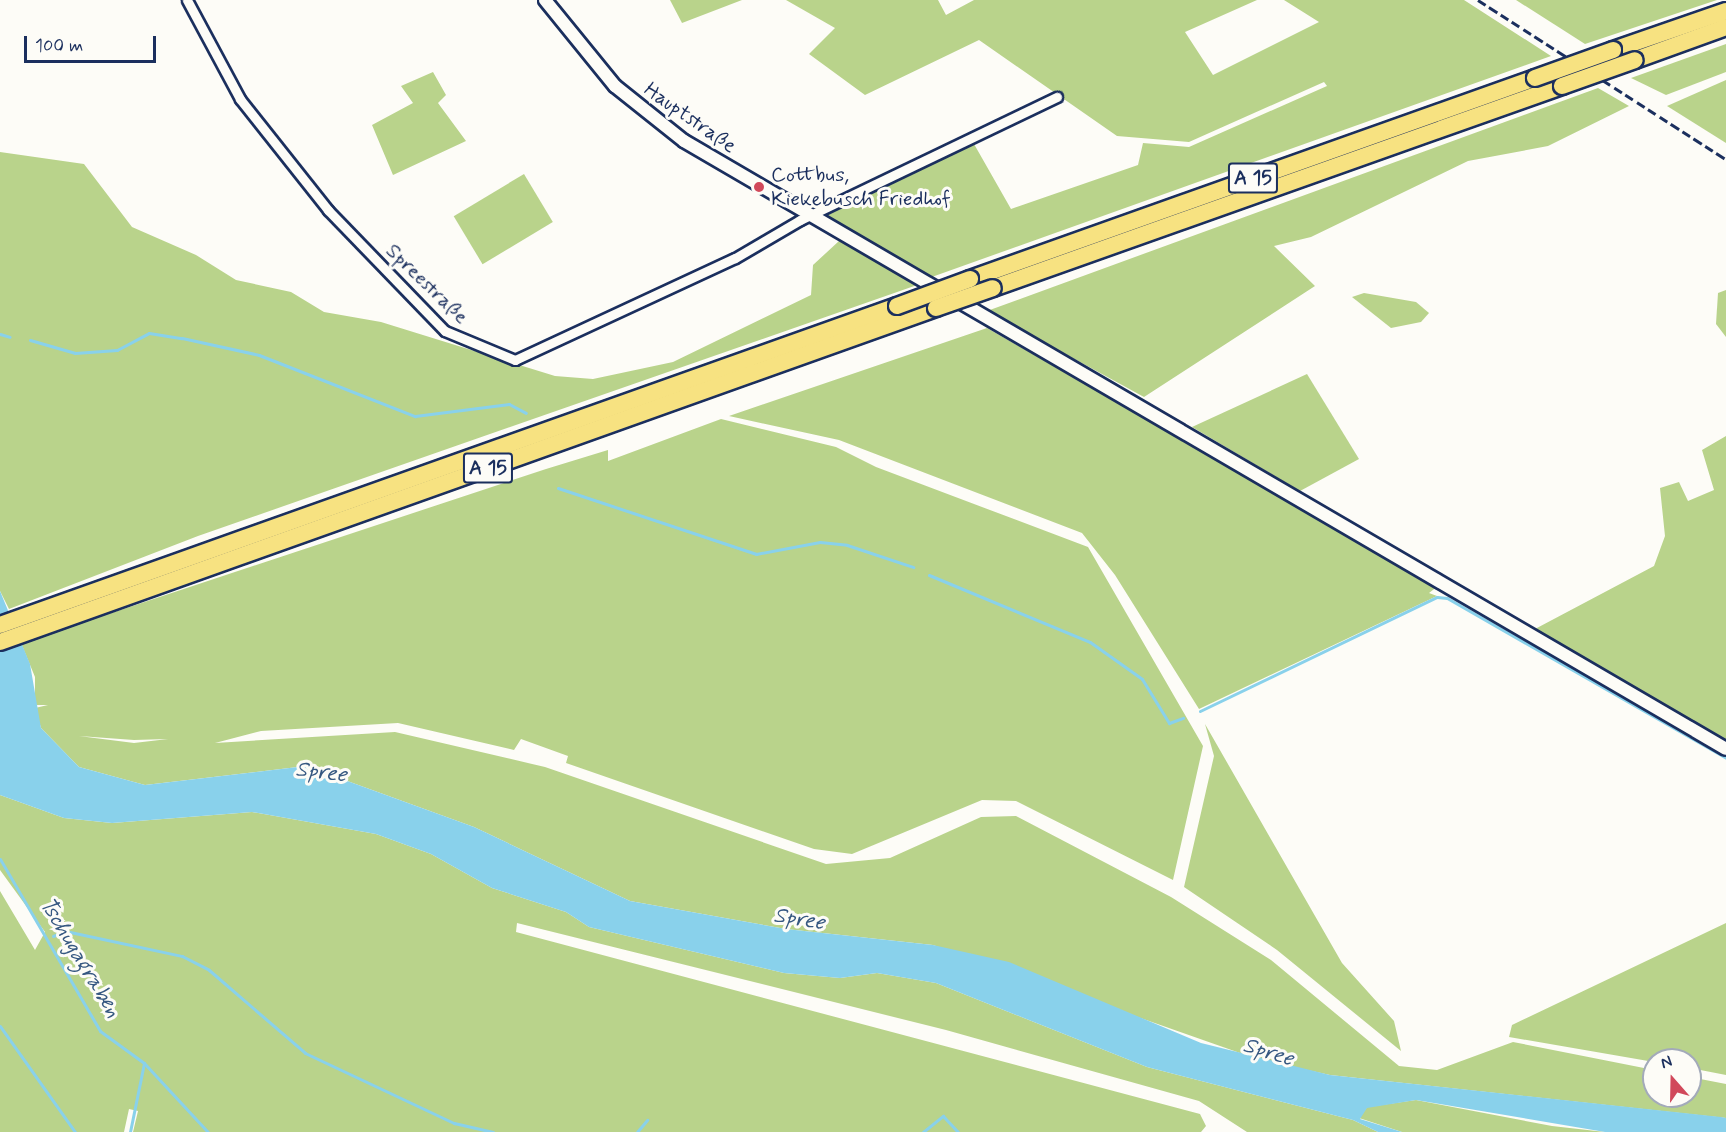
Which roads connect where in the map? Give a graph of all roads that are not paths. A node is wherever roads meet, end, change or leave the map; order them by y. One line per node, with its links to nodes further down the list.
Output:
1 (187, 0): 6 (street, Spreestraße)
2 (545, 0): 6 (street, Hauptstraße)
3 (1726, 11): 7 (highway, A 15, bridge)
4 (1726, 27): 7 (highway, A 15, bridge)
5 (1057, 97): 6 (street, Spreestraße)
6 (808, 217): 10 (street, Hauptstraße)
7 (36, 620): 8 (highway, A 15); 9 (highway, A 15)
8 (0, 625)
9 (0, 642)
10 (1726, 749)

